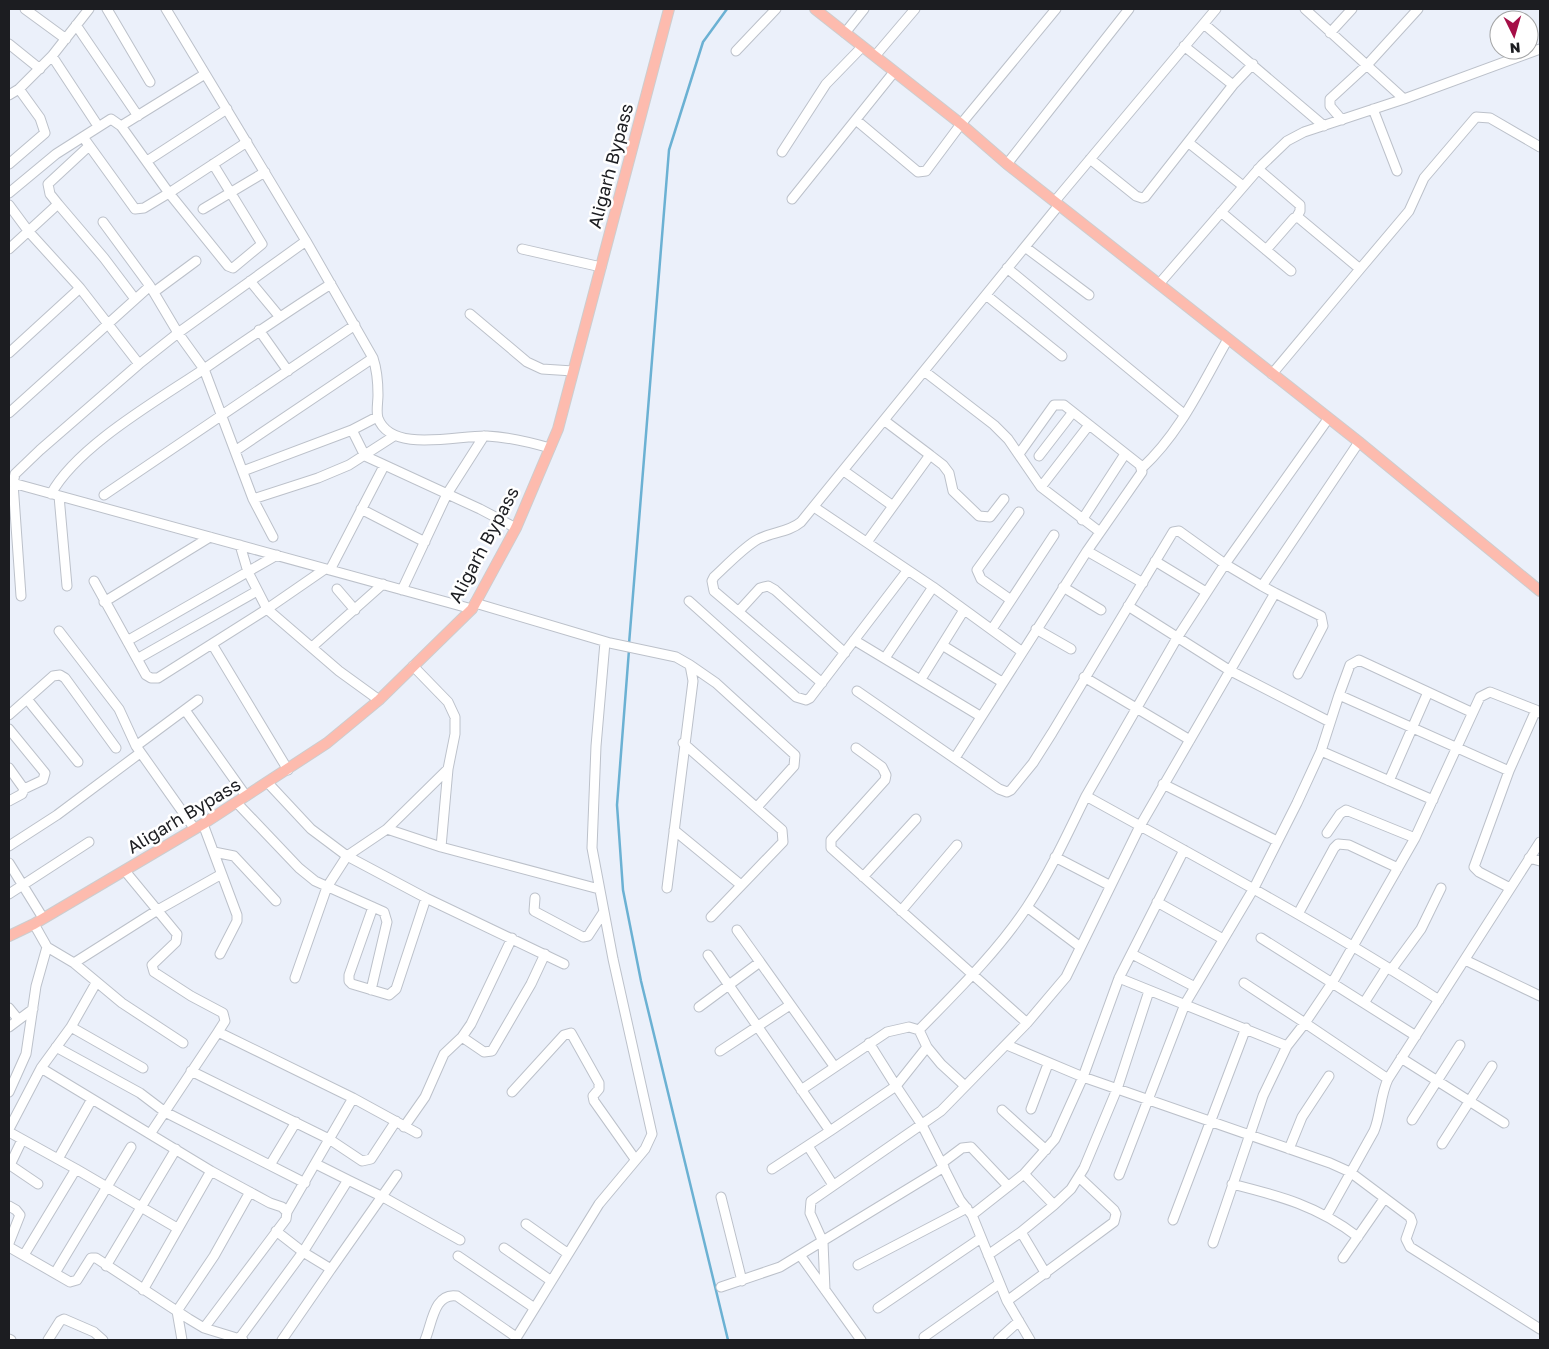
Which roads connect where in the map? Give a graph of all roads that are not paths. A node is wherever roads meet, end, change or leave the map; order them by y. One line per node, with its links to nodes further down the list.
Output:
1 (26, 9): 20 (street)
2 (89, 9): 17 (street)
3 (108, 9): 33 (street)
4 (166, 9): 32 (street)
5 (669, 9): 80 (main road, Aligarh Bypass)
6 (776, 9): 25 (street)
7 (815, 9): 18 (main road)
8 (864, 9): 18 (street)
9 (916, 9): 27 (street)
10 (1056, 9): 43 (street)
11 (1129, 9): 57 (street)
12 (1216, 9): 16 (street)
13 (1305, 9): 19 (street)
14 (1352, 9): 19 (street)
15 (1418, 9): 29 (street)
16 (1204, 24): 22 (street); 28 (street)
17 (76, 25): 20 (street); 40 (street)
18 (845, 33): 23 (main road)
19 (1330, 33): 29 (street)
20 (66, 40): 26 (street)
21 (9, 44): 30 (street)
22 (1184, 46): 34 (street); 53 (street)
23 (862, 47): 27 (main road); 52 (street)
24 (1540, 49): 37 (street)
25 (736, 51)
26 (52, 56): 30 (street); 44 (street)
27 (875, 56): 31 (main road)
28 (1253, 64): 34 (street); 46 (street)
29 (1366, 65): 37 (street); 42 (street)
30 (40, 69): 35 (street)
31 (894, 72): 41 (street); 43 (main road)
32 (205, 74): 38 (street); 40 (street)
33 (150, 82)
34 (1233, 85): 49 (street)
35 (19, 89): 36 (street); 55 (street)
36 (9, 95)
37 (1404, 99): 39 (street)
38 (227, 109): 48 (street); 54 (street)
39 (1373, 109): 42 (street); 59 (street)
40 (138, 116): 45 (street)
41 (856, 120): 43 (street); 65 (street)
42 (1342, 120): 46 (street)
43 (961, 124): 57 (main road)
44 (98, 126): 45 (street); 47 (street)
45 (122, 126): 54 (street)
46 (1324, 126): 58 (street)
47 (83, 137): 50 (street); 63 (street)
48 (247, 142): 56 (street); 60 (street)
49 (1189, 143): 53 (street); 61 (street)
50 (89, 146): 64 (street); 67 (street)
51 (1540, 147): 82 (street)
52 (782, 152)
53 (1090, 160): 66 (street)
54 (147, 161): 64 (street)
55 (9, 164)
56 (213, 164): 62 (street); 64 (street)
57 (1006, 164): 66 (main road)
58 (1258, 169): 61 (street); 71 (street)
59 (1397, 171)
60 (265, 172): 62 (street); 74 (street)
61 (1243, 186): 70 (street)
62 (232, 192): 64 (street); 69 (street)
63 (9, 193)
64 (169, 193)
65 (792, 198)
66 (1057, 203): 75 (street); 86 (main road)
67 (58, 204): 73 (street); 91 (street)
68 (9, 205): 73 (street)
69 (203, 209)
70 (1221, 212): 78 (street); 86 (street)
71 (1296, 218): 78 (street); 82 (street)
72 (103, 222): 88 (street)
73 (29, 232): 76 (street); 87 (street)
74 (306, 240): 84 (street); 85 (street)
75 (1025, 247): 81 (street); 90 (street)
76 (9, 249)
77 (522, 249): 80 (street)
78 (1266, 250): 83 (street)
79 (196, 261): 88 (street)
80 (601, 267): 105 (main road, Aligarh Bypass)
81 (1007, 268): 89 (street); 110 (street)
82 (1360, 269): 107 (street)
83 (1291, 271)
84 (250, 280): 93 (street); 97 (street)
85 (331, 284): 93 (street); 95 (street)
86 (1159, 284): 98 (main road)
87 (80, 288): 94 (street); 99 (street)
88 (152, 289): 91 (street); 97 (street)
89 (986, 295): 100 (street); 106 (street)
90 (1089, 295)
91 (136, 299): 94 (street)
92 (470, 314): 105 (street)
93 (279, 316): 96 (street)
94 (109, 324): 102 (street); 109 (street)
95 (355, 325): 101 (street); 104 (street)
96 (259, 330): 103 (street); 104 (street)
97 (178, 333): 102 (street); 103 (street)
98 (1228, 339): 107 (main road); 110 (street)
99 (9, 353)
100 (1062, 356)
101 (373, 358): 112 (street); 121 (street)
102 (139, 364): 131 (street)
103 (204, 369): 111 (street); 133 (street)
104 (288, 371): 111 (street)
105 (573, 371): 120 (main road, Aligarh Bypass)
106 (924, 372): 114 (street); 122 (street)
107 (1272, 374): 113 (main road)
108 (1073, 412): 115 (street); 122 (street); 126 (street)
109 (9, 413)
110 (1185, 415): 128 (street)
111 (222, 416): 121 (street); 135 (street)
112 (377, 417): 116 (street); 117 (street)
113 (1328, 418): 119 (main road); 155 (street)
114 (885, 421): 124 (street); 130 (street)
115 (1089, 425): 123 (street); 132 (street)
116 (352, 430): 125 (street); 129 (street)
117 (394, 436): 118 (street); 125 (street)
118 (484, 436): 120 (street); 134 (street)
119 (1359, 442): 163 (street); 169 (main road)
120 (550, 448): 143 (main road, Aligarh Bypass)
121 (235, 451): 129 (street)
122 (1019, 454): 132 (street)
123 (1126, 454): 128 (street); 142 (street)
124 (930, 455): 137 (street); 138 (street)
125 (365, 456): 127 (street); 136 (street)
126 (1039, 456)
127 (384, 466): 134 (street); 140 (street)
128 (1142, 468): 144 (street)
129 (243, 471): 136 (street)
130 (844, 471): 138 (street); 139 (street)
131 (13, 479): 133 (street); 146 (street)
132 (1041, 487): 142 (street)
133 (55, 491): 147 (street); 162 (street)
134 (447, 494): 143 (street); 149 (street)
135 (104, 495)
136 (253, 499): 148 (street)
137 (1004, 499)
138 (893, 506): 150 (street)
139 (814, 507): 150 (street); 182 (street)
140 (361, 509): 149 (street); 156 (street)
141 (1019, 512): 173 (street)
142 (1082, 520): 144 (street)
143 (516, 528): 176 (main road, Aligarh Bypass)
144 (1100, 532): 152 (street)
145 (1054, 534): 173 (street)
146 (13, 537): 172 (street)
147 (210, 537): 151 (street); 175 (street)
148 (273, 537)
149 (425, 542): 167 (street)
150 (867, 542): 157 (street)
151 (240, 545): 153 (street); 158 (street)
152 (1087, 551): 160 (street); 165 (street)
153 (277, 556): 156 (street); 158 (street)
154 (1155, 561): 155 (street); 160 (street); 170 (street)
155 (1225, 564): 163 (street); 170 (street)
156 (327, 569): 161 (street); 178 (street)
157 (906, 571): 164 (street); 187 (street)
158 (248, 572): 168 (street); 188 (street)
159 (94, 581): 175 (street)
160 (1143, 583): 177 (street)
161 (383, 584): 167 (street); 179 (street)
162 (67, 586)
163 (1262, 586): 171 (street)
164 (933, 587): 180 (street); 196 (street)
165 (1063, 587): 181 (street); 184 (street)
166 (337, 589): 179 (street)
167 (402, 590): 176 (street)
168 (258, 591): 178 (street); 197 (street)
169 (1540, 591)
170 (1206, 592): 186 (street)
171 (1276, 593): 200 (street); 201 (street)
172 (21, 596)
173 (1011, 600): 183 (street)
174 (689, 601): 205 (street)
175 (104, 602): 188 (street)
176 (473, 606): 189 (street); 199 (main road, Aligarh Bypass)
177 (1128, 606): 186 (street); 202 (street)
178 (267, 609): 190 (street); 192 (street)
179 (355, 610): 192 (street)
180 (964, 610): 183 (street); 191 (street)
181 (1101, 610)
182 (739, 611): 195 (street); 205 (street)
183 (992, 629): 194 (street)
184 (1036, 629): 193 (street); 194 (street)
185 (59, 631): 226 (street)
186 (1177, 638): 200 (street); 212 (street)
187 (854, 640): 195 (street); 196 (street)
188 (127, 641): 197 (street)
189 (608, 643): 198 (street); 276 (street)
190 (212, 644): 197 (street); 232 (street)
191 (942, 645): 203 (street); 204 (street)
192 (312, 647): 211 (street)
193 (1072, 649)
194 (1021, 651): 204 (street)
195 (845, 653): 205 (street)
196 (885, 658): 203 (street)
197 (137, 659)
198 (690, 665): 222 (street); 243 (street)
199 (413, 666): 211 (main road, Aligarh Bypass); 231 (street)
200 (1229, 670): 218 (street); 221 (street)
201 (1298, 674)
202 (1084, 677): 212 (street); 228 (street)
203 (921, 679): 217 (street)
204 (1002, 682): 217 (street)
205 (822, 683)
206 (857, 691): 228 (street)
207 (1428, 692): 208 (street); 214 (street); 220 (street)
208 (1339, 695): 218 (street); 220 (street)
209 (27, 699): 216 (street); 224 (street); 229 (street)
210 (198, 700): 213 (street)
211 (379, 700): 232 (main road, Aligarh Bypass)
212 (1136, 709): 221 (street); 239 (street)
213 (185, 710): 226 (street); 238 (street)
214 (1472, 712): 215 (street); 223 (street)
215 (1538, 712): 233 (street)
216 (9, 715)
217 (980, 716): 228 (street)
218 (1330, 722): 227 (street)
219 (9, 729): 237 (street)
220 (1412, 729): 223 (street); 234 (street)
221 (1190, 740): 236 (street)
222 (683, 743): 243 (street); 248 (street)
223 (1456, 747): 233 (street); 240 (street)
224 (116, 748)
225 (856, 748): 267 (street)
226 (138, 750): 245 (street); 255 (street)
227 (1320, 751): 234 (street); 252 (street)
228 (955, 758)
229 (78, 762)
230 (9, 768): 237 (street)
231 (448, 769): 247 (street); 256 (street)
232 (288, 770): 235 (main road, Aligarh Bypass)
233 (1509, 772): 275 (street)
234 (1389, 781): 240 (street)
235 (268, 783): 238 (main road, Aligarh Bypass); 259 (street)
236 (1163, 784): 246 (street); 252 (street)
237 (24, 789): 241 (street)
238 (246, 796): 242 (main road, Aligarh Bypass)
239 (1086, 796): 246 (street); 260 (street)
240 (1433, 800): 250 (street)
241 (9, 801)
242 (237, 803): 245 (main road, Aligarh Bypass); 271 (street)
243 (757, 807): 269 (street)
244 (916, 819): 267 (street)
245 (198, 826): 258 (street); 265 (main road, Aligarh Bypass)
246 (1140, 826): 257 (street); 270 (street)
247 (387, 829): 256 (street); 259 (street)
248 (674, 830): 269 (street); 272 (street)
249 (1327, 833): 250 (street)
250 (1415, 838): 264 (street)
251 (89, 842): 268 (street)
252 (1277, 842): 273 (street)
253 (1540, 842): 261 (street)
254 (957, 845): 285 (street)
255 (9, 846)
256 (441, 847): 276 (street)
257 (1184, 850): 273 (street); 281 (street)
258 (214, 852): 266 (street); 280 (street)
259 (347, 856): 271 (street); 278 (street)
260 (1056, 857): 270 (street); 283 (street)
261 (1529, 858): 262 (street); 275 (street)
262 (1540, 861)
263 (9, 863): 268 (street)
264 (1398, 868): 287 (street); 296 (street)
265 (125, 871): 284 (street); 289 (main road, Aligarh Bypass)
266 (220, 875): 284 (street); 298 (street)
267 (863, 877): 285 (street)
268 (23, 885): 277 (street); 289 (street)
269 (741, 885): 288 (street)
270 (1109, 885): 295 (street)
271 (327, 887): 282 (street); 308 (street)
272 (667, 888)
273 (1254, 888): 287 (street); 294 (street)
274 (1441, 888): 306 (street)
275 (1510, 888): 302 (street)
276 (598, 889): 286 (street)
277 (9, 894)
278 (426, 898): 292 (street); 315 (street)
279 (535, 898): 286 (street)
280 (276, 901)
281 (1157, 902): 294 (street); 300 (street)
282 (373, 907): 315 (street); 315 (street)
283 (1027, 907): 295 (street); 307 (street)
284 (156, 911): 304 (street); 333 (street)
285 (901, 911): 307 (street)
286 (603, 913): 389 (street)
287 (1298, 914): 296 (street)
288 (711, 917)
289 (38, 921): 291 (main road, Aligarh Bypass); 297 (street)
290 (737, 930): 303 (street)
291 (9, 936)
292 (512, 938): 299 (street); 335 (street)
293 (1261, 938): 312 (street)
294 (1223, 939): 314 (street)
295 (1079, 946): 326 (street)
296 (1354, 946): 306 (street); 312 (street)
297 (47, 947): 304 (street); 323 (street)
298 (220, 954)
299 (545, 954): 305 (street); 335 (street)
300 (1132, 954): 309 (street); 314 (street)
301 (708, 955): 313 (street)
302 (1465, 960): 317 (street); 318 (street)
303 (760, 962): 313 (street); 321 (street)
304 (74, 963): 310 (street)
305 (564, 964)
306 (1389, 968): 318 (street); 319 (street)
307 (973, 974): 326 (street); 332 (street)
308 (295, 978)
309 (1119, 978): 316 (street); 352 (street)
310 (96, 983): 330 (street); 336 (street)
311 (1244, 983): 327 (street)
312 (1332, 983): 319 (street); 327 (street)
313 (731, 984): 322 (street); 328 (street)
314 (1195, 987): 320 (street)
315 (372, 990)
316 (1150, 991): 320 (street); 357 (street)
317 (1540, 996)
318 (1439, 1000): 334 (street)
319 (1364, 1003): 334 (street)
320 (1185, 1004): 331 (street); 363 (street)
321 (790, 1005): 328 (street); 346 (street)
322 (699, 1007)
323 (33, 1008): 325 (street); 359 (street)
324 (10, 1010): 325 (street)
325 (18, 1019): 329 (street)
326 (1027, 1023): 338 (street)
327 (1305, 1023): 340 (street); 353 (street)
328 (759, 1025): 343 (street); 358 (street)
329 (9, 1027)
330 (71, 1027): 342 (street); 349 (street)
331 (1246, 1028): 340 (street); 370 (street)
332 (919, 1030): 337 (street); 341 (street)
333 (218, 1032): 350 (street); 361 (street)
334 (1416, 1036): 344 (street)
335 (462, 1037): 374 (street)
336 (183, 1043)
337 (869, 1043): 346 (street); 355 (street)
338 (1006, 1044): 345 (street); 356 (street)
339 (1460, 1045): 354 (street)
340 (1287, 1046): 379 (street)
341 (927, 1047): 355 (street); 356 (street)
342 (56, 1048): 348 (street); 367 (street)
343 (720, 1051)
344 (1402, 1058): 353 (street); 354 (street)
345 (1048, 1064): 352 (street); 365 (street)
346 (834, 1066): 358 (street)
347 (1492, 1066): 364 (street)
348 (41, 1068): 362 (street); 375 (street)
349 (144, 1068)
350 (191, 1071): 367 (street); 371 (street)
351 (1329, 1076): 386 (street)
352 (1082, 1078): 357 (street); 387 (street)
353 (1388, 1079): 396 (street)
354 (1437, 1081): 364 (street); 368 (street)
355 (896, 1086): 373 (street); 376 (street)
356 (965, 1086): 373 (street)
357 (1117, 1089): 363 (street); 400 (street)
358 (801, 1090): 376 (street)
359 (9, 1092)
360 (512, 1092): 389 (street)
361 (353, 1098): 369 (street); 380 (street)
362 (92, 1099): 378 (street); 388 (street)
363 (1150, 1099): 370 (street); 399 (street)
364 (1469, 1101): 372 (street); 382 (street)
365 (1031, 1109)
366 (1002, 1110): 387 (street)
367 (165, 1112): 378 (street); 391 (street)
368 (1412, 1120)
369 (396, 1121): 374 (street); 380 (street)
370 (1212, 1121): 379 (street); 418 (street)
371 (296, 1122): 380 (street); 391 (street)
372 (1504, 1122)
373 (922, 1125): 392 (street); 406 (street)
374 (404, 1127): 377 (street)
375 (9, 1131): 381 (street)
376 (830, 1131): 383 (street)
377 (418, 1133)
378 (150, 1134): 385 (street)
379 (1249, 1136): 386 (street); 404 (street)
380 (329, 1139): 390 (street)
381 (22, 1140): 388 (street); 403 (street)
382 (1442, 1144)
383 (808, 1146): 394 (street); 406 (street)
384 (131, 1147): 405 (street)
385 (176, 1149): 395 (street); 414 (street)
386 (1289, 1149): 396 (street)
387 (1046, 1150): 397 (street)
388 (58, 1159): 393 (street)
389 (635, 1160): 432 (street)
390 (316, 1164): 401 (street); 402 (street)
391 (270, 1165): 402 (street)
392 (943, 1165): 407 (street); 415 (street); 426 (street)
393 (76, 1168): 405 (street); 434 (street)
394 (772, 1170)
395 (211, 1171): 408 (street); 420 (street)
396 (1350, 1172): 411 (street); 417 (street)
397 (1024, 1174): 407 (street); 412 (street)
398 (397, 1175): 409 (street)
399 (1118, 1175)
400 (1079, 1177): 412 (street); 442 (street)
401 (348, 1180): 409 (street); 431 (street)
402 (305, 1183): 416 (street)
403 (38, 1184)
404 (1232, 1184): 417 (street); 428 (street)
405 (106, 1185): 414 (street); 441 (street)
406 (833, 1185): 426 (street)
407 (1008, 1186): 415 (street)
408 (250, 1192): 416 (street); 452 (street)
409 (384, 1197): 425 (street); 440 (street)
410 (722, 1197): 444 (street)
411 (1384, 1199): 423 (street); 455 (street)
412 (1054, 1205): 422 (street)
413 (9, 1206): 427 (street)
414 (142, 1207): 420 (street); 439 (street)
415 (970, 1211): 424 (street); 438 (street)
416 (287, 1212): 421 (street)
417 (1327, 1215): 423 (street)
418 (1173, 1220)
419 (526, 1224): 432 (street)
420 (177, 1228): 447 (street)
421 (276, 1231): 431 (street); 454 (street)
422 (1021, 1232): 433 (street); 442 (street)
423 (1358, 1237): 437 (street)
424 (981, 1238): 433 (street); 451 (street)
425 (460, 1240)
426 (823, 1242): 436 (street); 448 (street)
427 (9, 1243)
428 (1213, 1243)
429 (9, 1247): 434 (street)
430 (504, 1248): 443 (street)
431 (304, 1252): 440 (street); 462 (street)
432 (566, 1253): 443 (street)
433 (988, 1255): 445 (street)
434 (24, 1256): 441 (street)
435 (458, 1256): 450 (street)
436 (800, 1256): 444 (street); 448 (street)
437 (1343, 1258)
438 (858, 1265)
439 (106, 1266): 441 (street); 447 (street)
440 (331, 1269): 463 (street)
441 (55, 1273)
442 (1046, 1274): 449 (street)
443 (550, 1280): 450 (street)
444 (742, 1281): 446 (street)
445 (1000, 1284): 449 (street); 457 (street)
446 (721, 1287)
447 (143, 1290): 452 (street)
448 (825, 1290): 465 (street)
449 (1007, 1301): 453 (street)
450 (533, 1307): 458 (street)
451 (878, 1308)
452 (177, 1311): 454 (street); 461 (street)
453 (1018, 1321): 466 (street); 467 (street)
454 (204, 1328): 456 (street)
455 (1540, 1329)
456 (217, 1336): 462 (street)
457 (924, 1337)
458 (515, 1339): 464 (street)
459 (48, 1340): 460 (street)
460 (102, 1340)
461 (182, 1340)
462 (241, 1340)
463 (282, 1340)
464 (425, 1340)
465 (862, 1340)
466 (998, 1340)
467 (1030, 1340)

